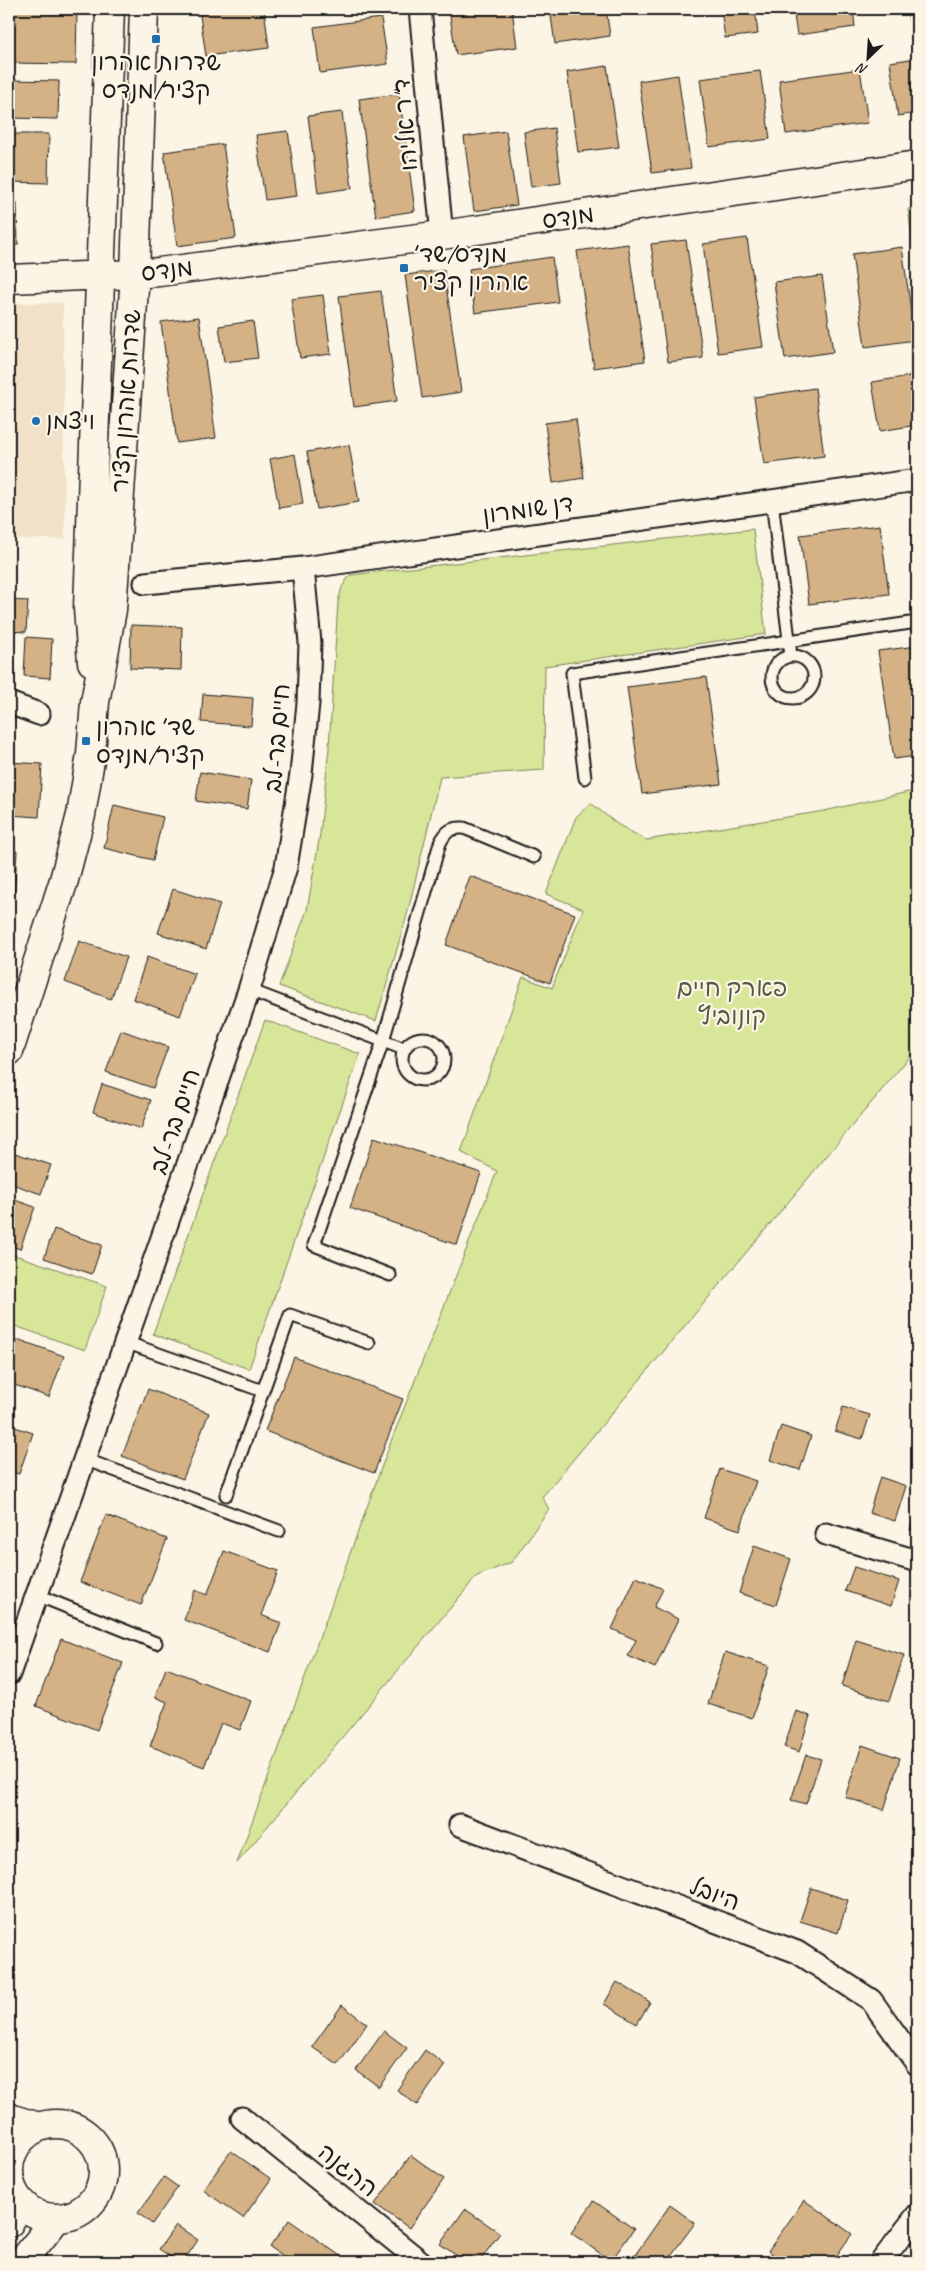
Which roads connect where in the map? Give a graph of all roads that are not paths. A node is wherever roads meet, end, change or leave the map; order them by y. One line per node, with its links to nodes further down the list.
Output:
1 (110, 9): 7 (street, שדרות אהרון קציר)
2 (144, 9): 6 (street, שדרות אהרון קציר)
3 (420, 9): 5 (street, ד"ר אליהו)
4 (917, 165): 5 (street, מנדס)
5 (442, 235): 6 (street, מנדס)
6 (135, 274): 7 (street, מנדס); 16 (street, שדרות אהרון קציר)
7 (102, 276): 8 (street, מנדס); 16 (street, שדרות אהרון קציר)
8 (9, 280)
9 (917, 480): 10 (street, דן שומרון)
10 (772, 501): 11 (street, דן שומרון); 14 (lane)
11 (303, 568): 12 (street, דן שומרון); 21 (street, חיים בר-לב)
12 (145, 584)
13 (917, 622): 14 (lane)
14 (789, 641): 15 (lane); 19 (lane)
15 (791, 656)
16 (95, 702): 24 (street, שדרות אהרון קציר)
17 (9, 703): 18 (street)
18 (39, 714)
19 (585, 778)
20 (534, 857): 22 (lane)
21 (249, 990): 22 (lane); 26 (street, חיים בר-לב)
22 (383, 1041): 23 (lane); 25 (lane)
23 (404, 1049)
24 (9, 1051)
25 (390, 1275)
26 (126, 1342): 28 (lane); 29 (street, חיים בר-לב)
27 (369, 1343): 28 (lane)
28 (263, 1391): 30 (lane)
29 (84, 1459): 31 (lane); 34 (street, חיים בר-לב)
30 (226, 1495)
31 (279, 1531)
32 (826, 1534): 33 (street)
33 (917, 1562)
34 (37, 1595): 35 (lane); 36 (street, חיים בר-לב)
35 (156, 1643)
36 (9, 1674)
37 (460, 1825): 38 (street, היובל)
38 (917, 2064)
39 (9, 2118): 41 (street)
40 (242, 2118): 47 (street, ההגנה)
41 (39, 2127): 42 (street); 45 (street)
42 (9, 2169): 43 (street)
43 (15, 2213): 45 (street)
44 (917, 2216): 48 (street)
45 (58, 2218): 46 (street)
46 (22, 2262)
47 (421, 2262)
48 (881, 2262)

